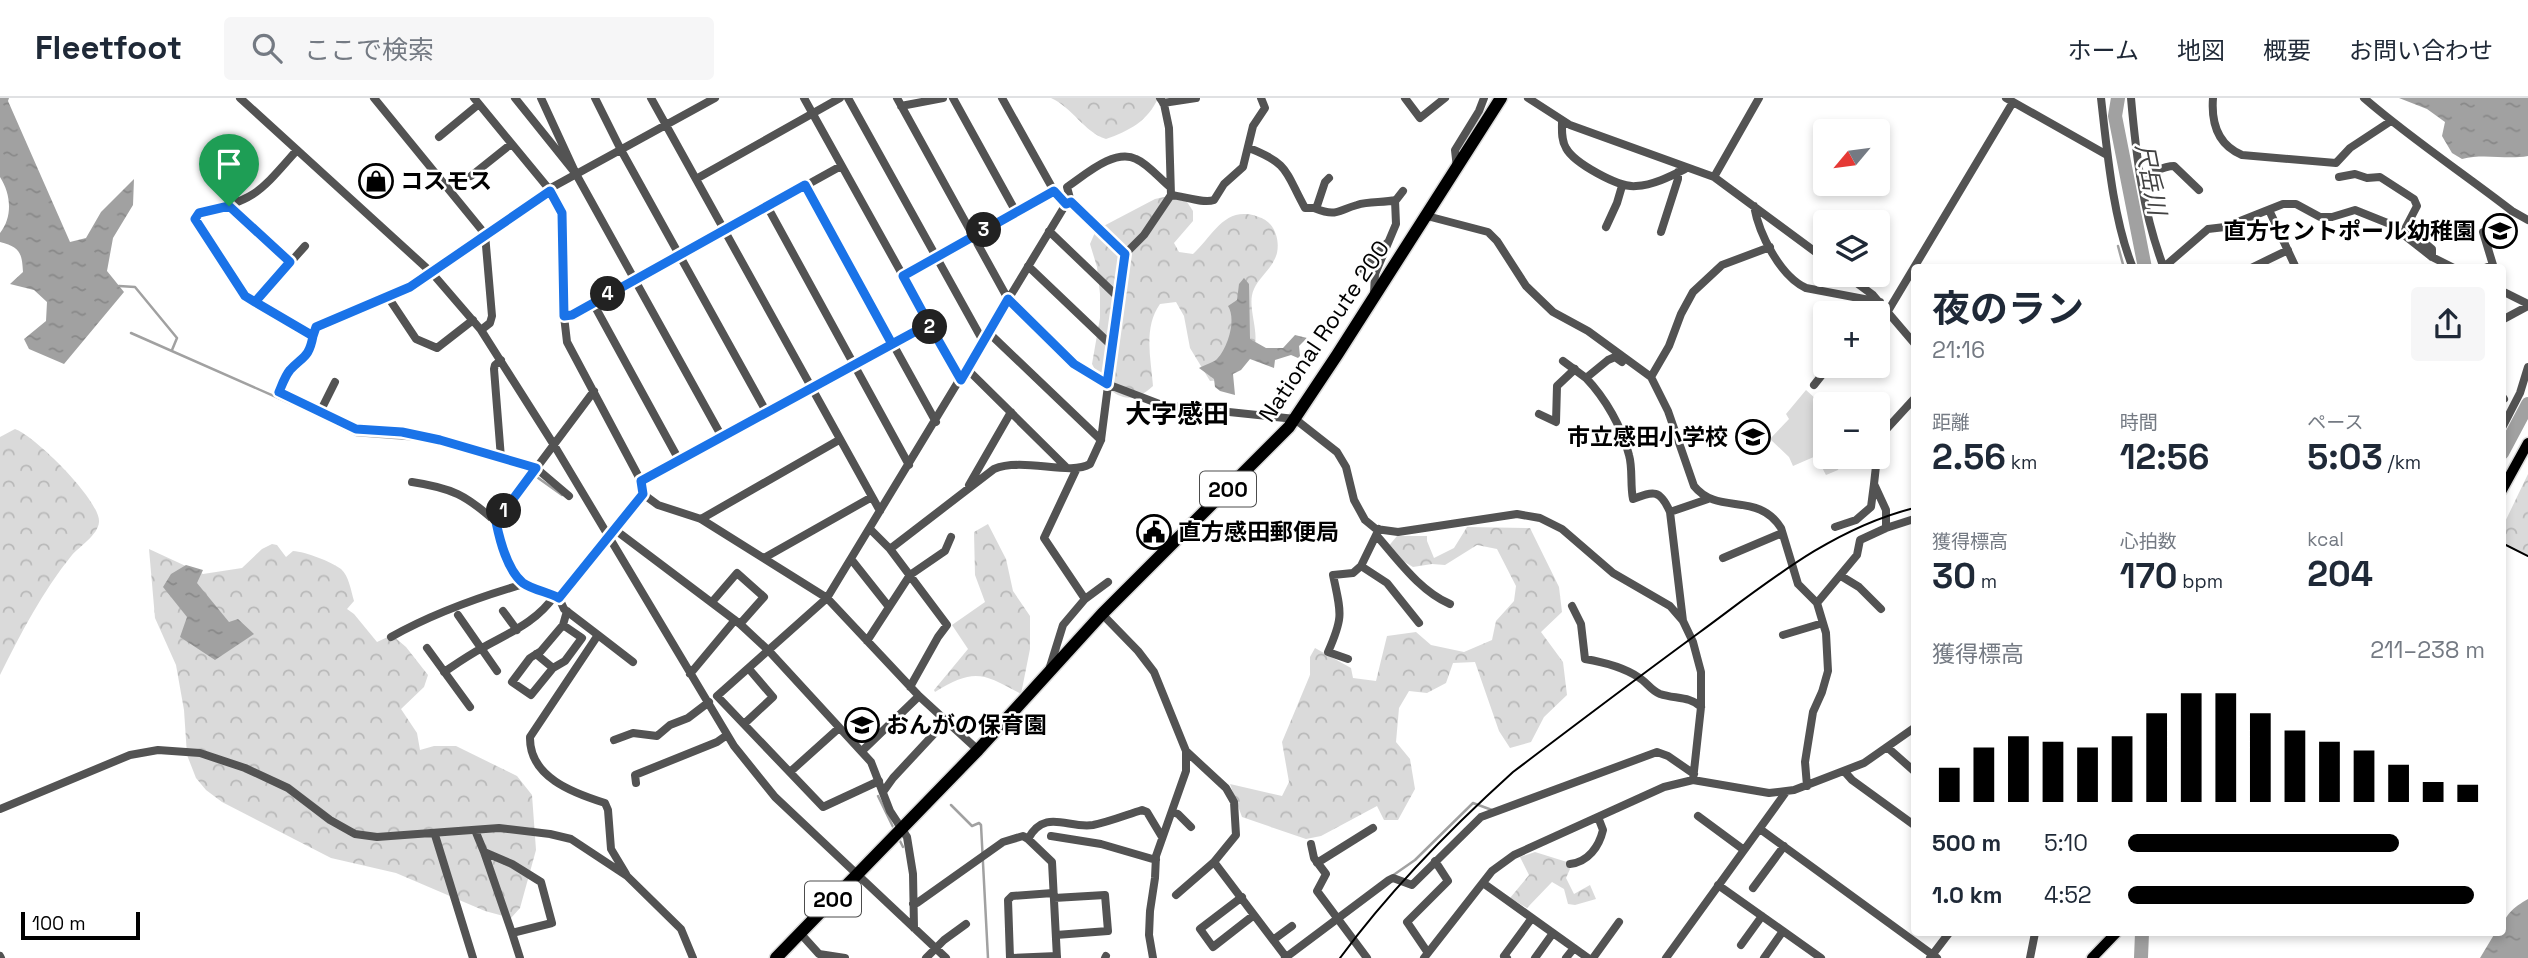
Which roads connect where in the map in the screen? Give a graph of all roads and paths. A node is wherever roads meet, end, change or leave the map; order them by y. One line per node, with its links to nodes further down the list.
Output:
1 (240, 98): 37 (street)
2 (374, 98): 74 (street)
3 (515, 98): 44 (street)
4 (541, 98): 44 (street)
5 (595, 98): 38 (street)
6 (651, 98): 33 (street)
7 (804, 98): 30 (street)
8 (840, 98): 30 (street)
9 (848, 98): 84 (street)
10 (943, 98): 29 (street)
11 (953, 98): 66 (street)
12 (1002, 98): 56 (street)
13 (1196, 98): 26 (street)
14 (1261, 98): 36 (street)
15 (1405, 98): 16 (street)
16 (1445, 98)
17 (1483, 98): 41 (street)
18 (1528, 98): 31 (street)
19 (1759, 98): 47 (street)
20 (2101, 98): 39 (street)
21 (2131, 98): 46 (street)
22 (2213, 98): 32 (street)
23 (2364, 98): 32 (street)
24 (709, 99): 33 (street)
25 (1500, 99): 41 (highway, National Route 200 / 200)
26 (1162, 100): 57 (street)
27 (2010, 100): 39 (street); 86 (street)
28 (476, 101): 34 (street); 35 (street)
29 (899, 102): 75 (street)
30 (812, 113): 40 (street); 50 (street)
31 (1562, 121): 42 (street); 52 (street)
32 (2391, 121): 68 (street)
33 (666, 125): 38 (street); 50 (street)
34 (439, 137)
35 (511, 144): 45 (street); 54 (street)
36 (1249, 148): 57 (street); 64 (street)
37 (297, 150): 61 (street); 97 (street)
38 (621, 150): 44 (street); 81 (street)
39 (2107, 155): 87 (street)
40 (841, 166): 51 (street); 98 (street)
41 (1457, 168): 67 (highway, National Route 200 / 200)
42 (1687, 168): 43 (street); 47 (street)
43 (1678, 172): 52 (street); 72 (street)
44 (576, 174): 54 (street); 99 (street)
45 (471, 176)
46 (2140, 176): 55 (street); 88 (street)
47 (1714, 177): 63 (street)
48 (2339, 177): 83 (street)
49 (1329, 178): 64 (street)
50 (696, 179): 70 (street)
51 (805, 185): 62 (street); 122 (street)
52 (1622, 186): 69 (street)
53 (1068, 187): 56 (street); 57 (street); 60 (street)
54 (549, 190): 74 (street); 113 (street)
55 (2199, 190)
56 (1054, 191): 60 (street); 66 (street)
57 (1170, 191): 82 (street)
58 (1403, 191): 59 (street)
59 (1395, 200): 64 (street); 76 (street)
60 (1068, 203): 71 (street); 82 (street)
61 (229, 206): 85 (street); 108 (street)
62 (767, 206): 70 (street); 126 (street)
63 (1754, 206): 78 (street); 80 (street)
64 (1314, 208)
65 (2269, 210): 79 (street); 83 (street); 89 (street)
66 (1016, 212): 75 (street)
67 (1427, 216): 102 (highway, National Route 200 / 200); 130 (street)
68 (2528, 220)
69 (1606, 227)
70 (723, 229): 81 (street); 137 (street)
71 (1049, 231): 94 (street); 104 (street)
72 (1661, 232)
73 (2483, 232): 93 (street)
74 (485, 234): 97 (street); 117 (street)
75 (973, 237): 84 (street); 105 (street)
76 (1391, 238): 96 (street); 102 (street)
77 (305, 246): 85 (street)
78 (1770, 247): 106 (street); 130 (street)
79 (2288, 250): 90 (street); 91 (street)
80 (1813, 251)
81 (678, 254): 99 (street); 142 (street)
82 (1125, 254): 104 (street)
83 (2432, 257): 92 (street)
84 (936, 258): 98 (street); 121 (street)
85 (290, 262): 108 (street)
86 (1915, 264)
87 (2132, 264)
88 (2163, 264)
89 (2169, 264)
90 (2259, 264)
91 (2294, 264)
92 (2446, 264)
93 (2493, 264)
94 (1028, 266): 105 (street); 123 (street)
95 (1911, 271): 111 (street)
96 (1360, 272)
97 (432, 273): 103 (street); 115 (street)
98 (903, 276): 116 (street)
99 (634, 279): 109 (street); 148 (street)
100 (1861, 287): 107 (street)
101 (2506, 293): 110 (street)
102 (1374, 294): 144 (highway, National Route 200 / 200)
103 (388, 297): 115 (street); 119 (street)
104 (1119, 298): 123 (street)
105 (1008, 299): 118 (street); 135 (street)
106 (1875, 301)
107 (1879, 301)
108 (255, 302): 119 (street)
109 (593, 303): 113 (street); 154 (street)
110 (2528, 305): 114 (street)
111 (1890, 308)
112 (1890, 313): 120 (street)
113 (564, 316): 138 (street)
114 (2506, 318)
115 (473, 320): 117 (street)
116 (929, 324): 122 (street); 133 (street)
117 (481, 330): 124 (street)
118 (989, 332): 121 (street); 150 (street)
119 (313, 336): 140 (street)
120 (1911, 339)
121 (983, 341): 128 (street)
122 (892, 344): 126 (street); 146 (street)
123 (1112, 346): 135 (street)
124 (501, 360): 152 (street); 153 (street)
125 (1563, 360): 129 (street)
126 (855, 365): 137 (street); 155 (street)
127 (2528, 367): 145 (street)
128 (967, 369): 133 (street); 141 (street)
129 (1575, 369): 131 (street); 143 (street)
130 (1651, 377): 131 (street); 168 (street)
131 (1586, 378): 170 (street)
132 (1820, 378): 136 (street)
133 (961, 380): 146 (street)
134 (335, 382): 140 (street)
135 (1107, 384): 144 (street); 150 (street)
136 (1814, 385)
137 (811, 389): 142 (street); 149 (street)
138 (594, 391): 152 (street); 161 (street)
139 (1911, 402): 147 (street)
140 (320, 412): 153 (street)
141 (1011, 412): 156 (street); 164 (street)
142 (767, 413): 148 (street)
143 (1539, 414)
144 (1295, 419): 178 (street); 201 (highway, National Route 200 / 200)
145 (2506, 420)
146 (936, 422): 155 (street)
147 (1890, 425)
148 (722, 437): 154 (street)
149 (839, 440): 167 (street); 171 (street)
150 (1101, 440): 157 (street)
151 (2528, 443): 163 (main road)
152 (554, 445): 159 (street); 177 (street)
153 (501, 458): 159 (street)
154 (679, 460): 161 (street)
155 (909, 465): 169 (street)
156 (1066, 467): 157 (street); 164 (street)
157 (1077, 468): 192 (street)
158 (1876, 469): 162 (street)
159 (533, 471): 166 (street); 173 (street)
160 (412, 481): 173 (street)
161 (641, 481): 165 (street)
162 (1874, 484): 174 (street); 175 (street)
163 (2506, 484)
164 (966, 490): 181 (street)
165 (643, 494): 171 (street); 177 (street)
166 (569, 496)
167 (872, 497): 169 (street); 182 (street)
168 (1708, 499): 170 (street); 179 (street)
169 (880, 511): 176 (street)
170 (1670, 512): 203 (street)
171 (701, 519): 182 (street)
172 (1911, 520): 175 (street)
173 (496, 522): 189 (street)
174 (1835, 527)
175 (1886, 528): 187 (street)
176 (870, 529): 181 (street); 184 (street)
177 (611, 532): 190 (street); 193 (street); 223 (street)
178 (1378, 533): 185 (street); 195 (street); 203 (street)
179 (1782, 533): 183 (street); 194 (street)
180 (951, 537): 186 (street)
181 (890, 549): 186 (street)
182 (764, 558): 191 (street)
183 (1723, 558)
184 (851, 559): 191 (street); 197 (street)
185 (1361, 566): 205 (street); 217 (street)
186 (910, 575): 197 (street); 225 (street)
187 (1841, 576): 194 (street); 198 (street)
188 (1108, 582): 192 (street)
189 (524, 584): 190 (street); 211 (street)
190 (557, 597): 200 (street); 208 (street)
191 (827, 598): 212 (street); 215 (street)
192 (1085, 600): 224 (street)
193 (712, 602): 204 (street); 204 (street)
194 (1817, 603): 206 (street)
195 (1450, 604)
196 (1573, 606): 230 (street)
197 (889, 607): 212 (street)
198 (1881, 609)
199 (503, 611): 208 (street)
200 (568, 611): 207 (street); 209 (street)
201 (1102, 614): 224 (highway, National Route 200 / 200); 240 (street)
202 (458, 615): 214 (street)
203 (1684, 621): 230 (street)
204 (737, 622): 215 (street); 223 (street)
205 (1419, 623)
206 (1823, 623): 210 (street); 247 (street)
207 (564, 625): 216 (street); 219 (street)
208 (517, 630): 214 (street)
209 (598, 635): 218 (street); 273 (street)
210 (1783, 635)
211 (391, 638)
212 (867, 641): 225 (street)
213 (427, 648): 221 (street)
214 (481, 648): 221 (street); 222 (street)
215 (769, 651): 220 (street); 233 (street)
216 (536, 654): 219 (street); 219 (street)
217 (1348, 659)
218 (633, 662)
219 (553, 668)
220 (749, 669): 226 (street); 232 (street)
221 (444, 671): 229 (street)
222 (497, 671)
223 (690, 674): 228 (street)
224 (1047, 675): 238 (highway, National Route 200 / 200)
225 (910, 687): 227 (street)
226 (717, 696): 228 (street); 232 (street)
227 (919, 696): 231 (street); 239 (street)
228 (707, 703): 235 (street); 236 (street)
229 (470, 707)
230 (1702, 707): 244 (street)
231 (946, 721): 238 (street); 248 (street)
232 (744, 724): 243 (street)
233 (839, 728): 239 (street); 243 (street)
234 (1911, 730): 237 (street)
235 (727, 735): 246 (street); 274 (street)
236 (614, 740)
237 (1888, 748): 241 (street); 242 (street)
238 (978, 750): 259 (highway, National Route 200 / 200)
239 (862, 751): 245 (street)
240 (1186, 751): 251 (street); 270 (street)
241 (1911, 768)
242 (1844, 771): 247 (street); 254 (street)
243 (790, 772): 245 (street)
244 (1693, 777): 249 (street); 253 (street); 269 (street)
245 (879, 781): 248 (street)
246 (636, 783)
247 (1807, 786): 249 (street)
248 (883, 792): 259 (street)
249 (1786, 792): 257 (street)
250 (0, 809): 260 (street)
251 (1172, 812): 255 (street); 262 (street)
252 (1698, 816): 266 (street)
253 (1598, 817): 272 (street); 275 (street)
254 (1911, 823)
255 (1191, 827)
256 (1373, 828): 271 (street)
257 (1760, 829): 265 (street); 266 (street)
258 (475, 830): 260 (street); 267 (street); 273 (street)
259 (896, 833): 274 (highway, National Route 200 / 200); 281 (street)
260 (435, 835): 306 (street)
261 (1051, 836): 268 (street)
262 (1162, 837): 263 (street); 268 (street)
263 (1028, 839): 279 (street); 281 (street)
264 (1311, 844): 271 (street)
265 (1784, 846): 277 (street); 305 (street)
266 (1744, 850): 276 (street)
267 (484, 852): 291 (street); 291 (street)
268 (1156, 860): 314 (street)
269 (1435, 861): 285 (street); 303 (street)
270 (1214, 862): 278 (street); 280 (street)
271 (1317, 863): 285 (street)
272 (1570, 864)
273 (627, 876): 308 (street)
274 (856, 876): 289 (street); 292 (highway, National Route 200 / 200)
275 (1483, 883): 284 (street); 303 (street)
276 (1718, 885): 283 (street); 321 (street)
277 (1753, 888)
278 (1176, 895)
279 (1054, 896): 294 (street); 294 (street); 313 (street)
280 (1242, 897): 282 (street); 282 (street)
281 (913, 904): 289 (street)
282 (1254, 915): 298 (street)
283 (1762, 916): 290 (street); 299 (street)
284 (1532, 918): 293 (street); 317 (street)
285 (1338, 919): 315 (street); 316 (street)
286 (1619, 922): 320 (street)
287 (966, 925): 300 (street)
288 (1292, 926): 298 (street)
289 (914, 928): 300 (street)
290 (1783, 931): 322 (street); 323 (street)
291 (512, 933): 307 (street)
292 (800, 933): 302 (street); 309 (highway, National Route 200 / 200)
293 (1553, 933): 301 (street); 318 (street)
294 (1056, 935): 304 (street)
295 (1947, 936): 305 (street)
296 (2034, 936): 324 (street)
297 (2113, 936): 325 (main road)
298 (1273, 940): 315 (street)
299 (1741, 945)
300 (936, 948): 311 (street); 312 (street)
301 (1574, 948): 319 (street); 320 (street)
302 (817, 955): 310 (street)
303 (1426, 955)
304 (1057, 957): 313 (street)
305 (1934, 957)
306 (473, 958)
307 (520, 958)
308 (693, 958)
309 (776, 958)
310 (845, 958)
311 (926, 958)
312 (946, 958)
313 (1011, 958)
314 (1153, 958)
315 (1285, 958)
316 (1367, 958)
317 (1507, 958)
318 (1535, 958)
319 (1566, 958)
320 (1590, 958)
321 (1666, 958)
322 (1764, 958)
323 (1821, 958)
324 (2030, 958)
325 (2092, 958)

